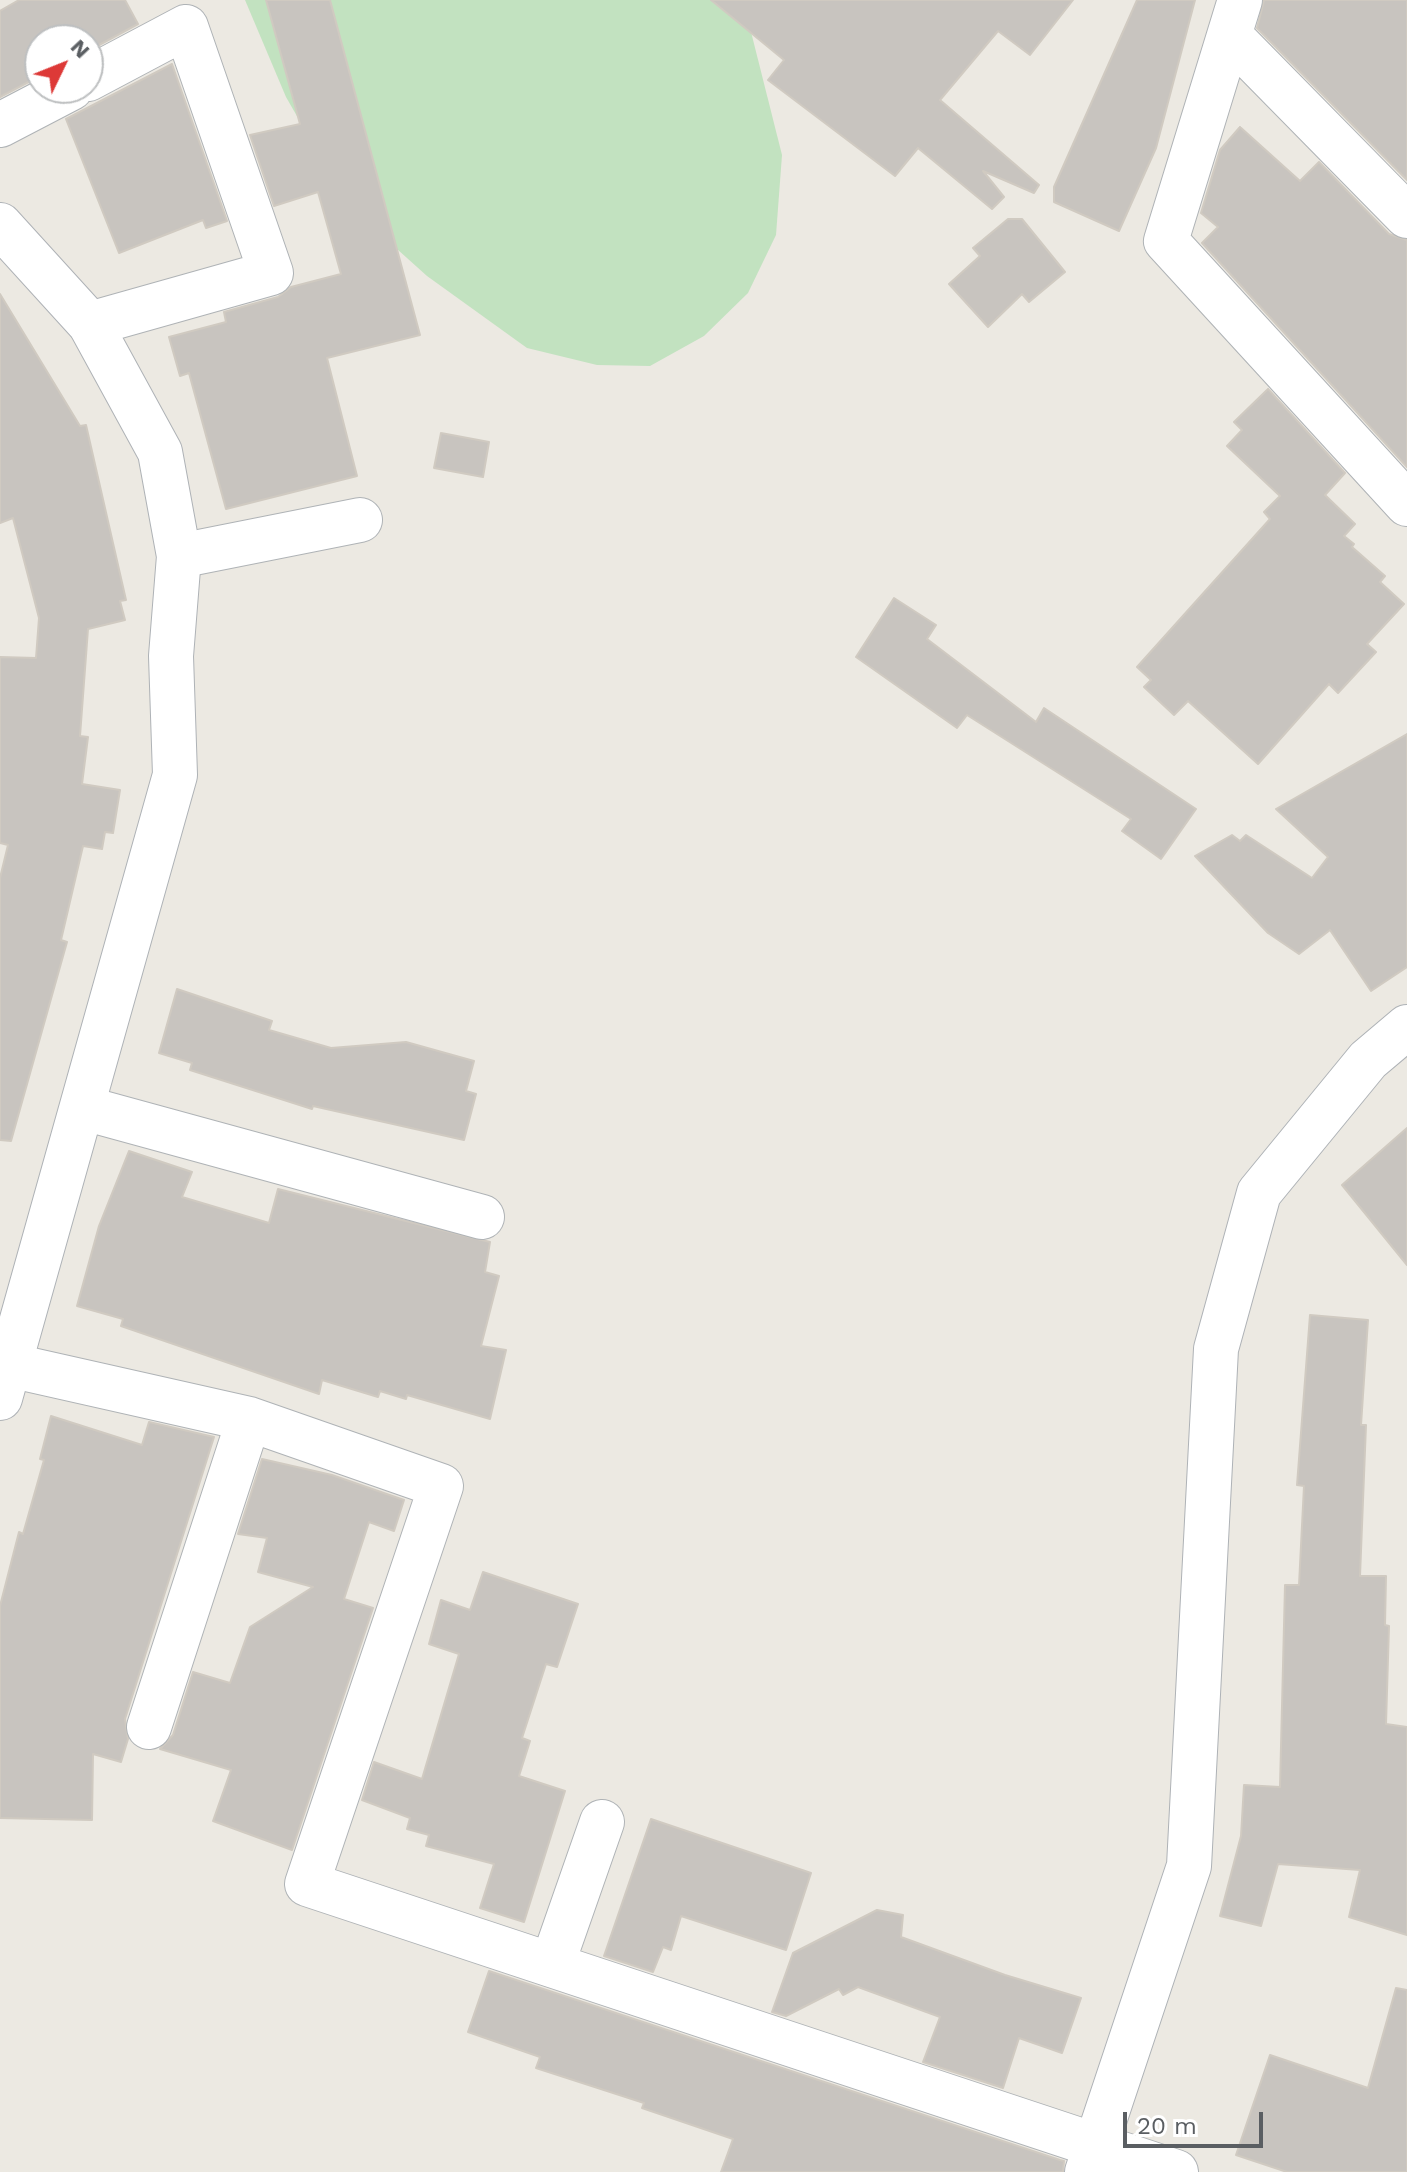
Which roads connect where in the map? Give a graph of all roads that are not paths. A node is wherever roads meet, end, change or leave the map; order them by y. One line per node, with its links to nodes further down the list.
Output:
1 (1236, 19): 5 (street); 8 (street)
2 (104, 71): 7 (street)
3 (40, 104): 4 (street)
4 (0, 125)
5 (1407, 216)
6 (0, 225): 7 (street)
7 (90, 324): 10 (street)
8 (1407, 504)
9 (360, 520): 10 (street)
10 (179, 556): 12 (street)
11 (1407, 1027): 19 (street)
12 (84, 1108): 13 (street); 14 (street)
13 (482, 1217)
14 (3, 1376): 15 (street)
15 (249, 1419): 16 (street); 18 (street)
16 (149, 1727)
17 (602, 1822): 18 (street)
18 (552, 1965): 19 (street)
19 (1092, 2158): 20 (street)
20 (1176, 2172)

